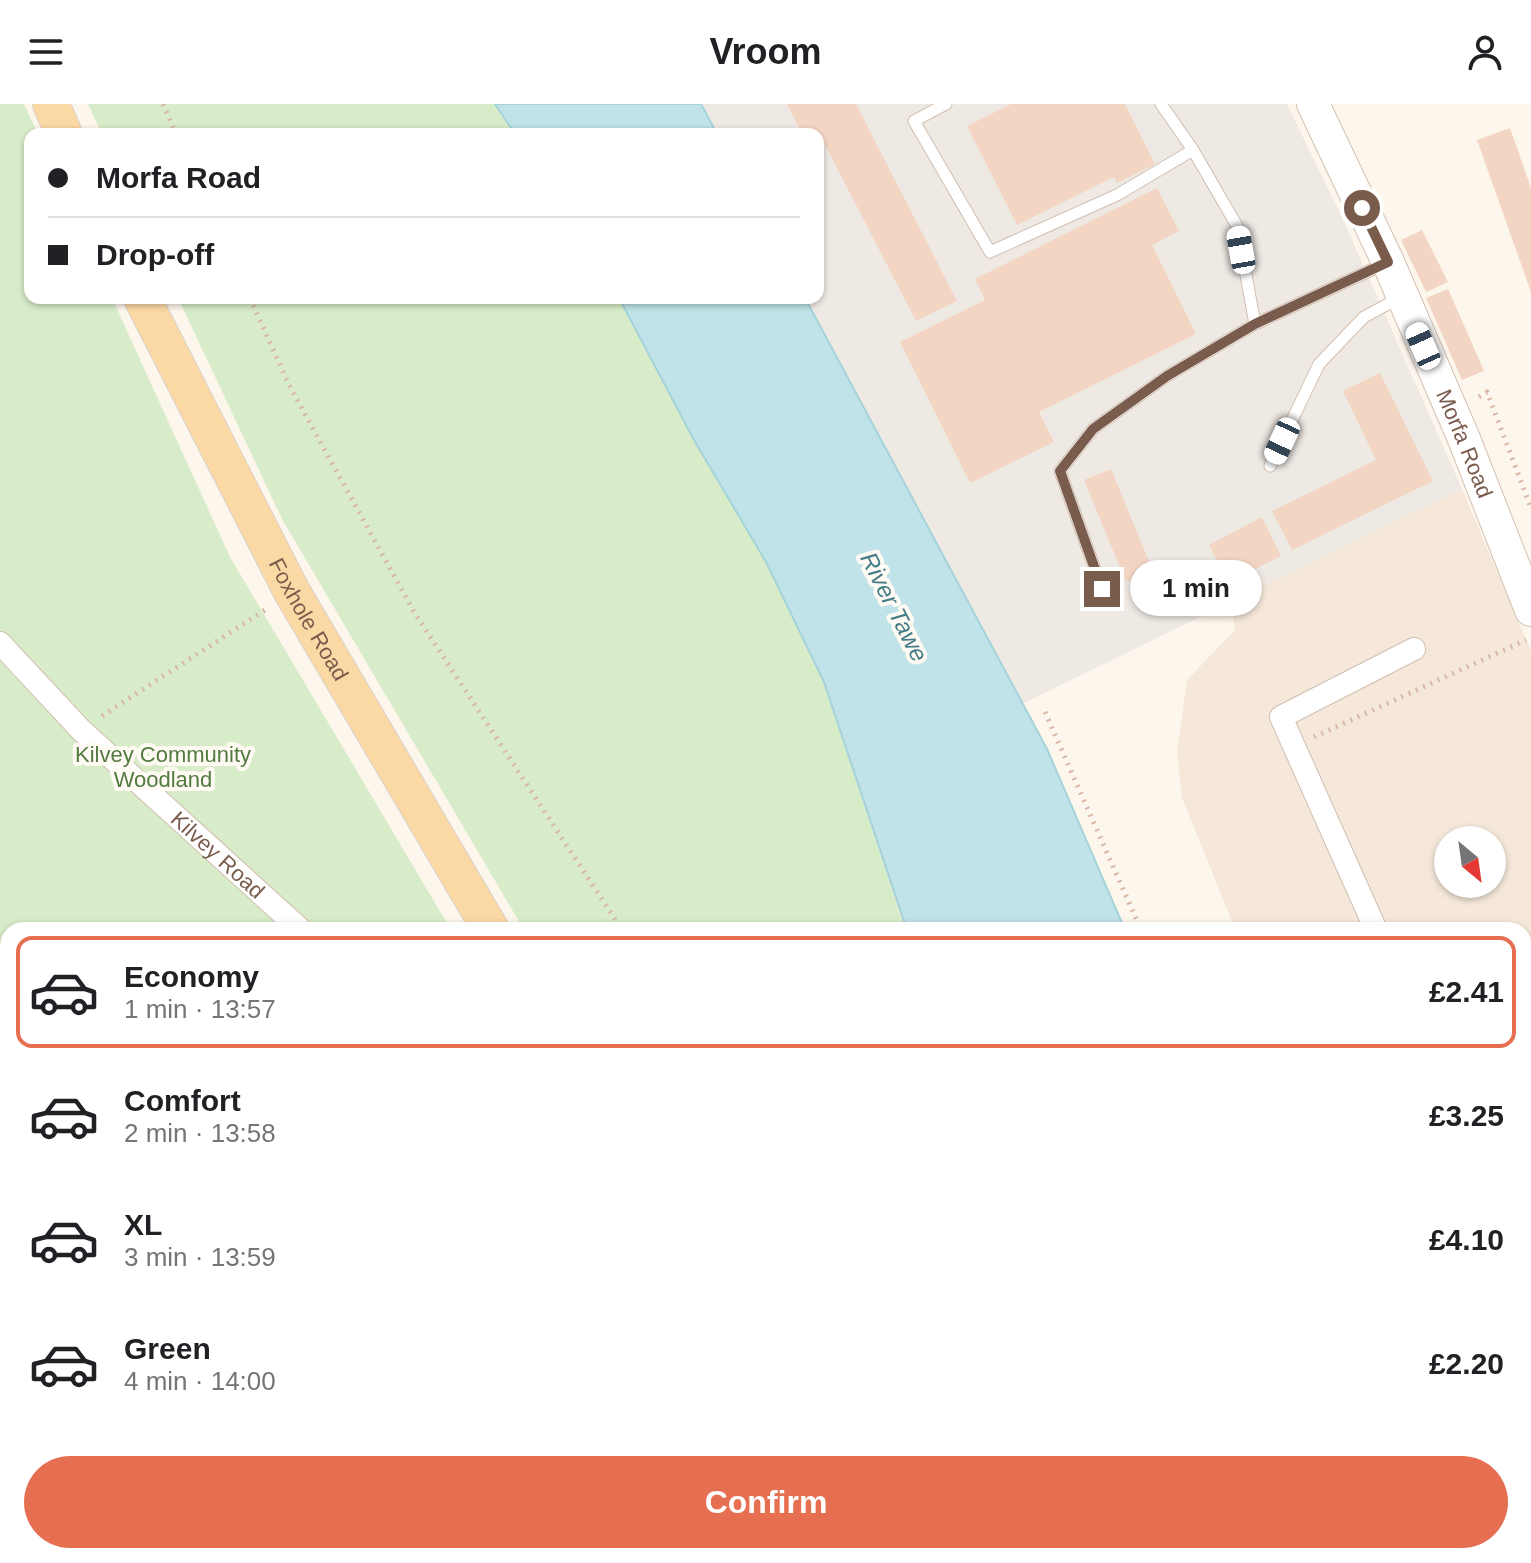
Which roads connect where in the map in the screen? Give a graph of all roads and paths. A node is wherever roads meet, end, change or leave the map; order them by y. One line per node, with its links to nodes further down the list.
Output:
1 (51, 104): 6 (main road)
2 (163, 104): 7 (path)
3 (946, 104): 8 (lane)
4 (1161, 104): 8 (lane)
5 (1313, 104): 9 (street, Morfa Road)
6 (61, 128)
7 (173, 128)
8 (1193, 150): 13 (lane)
9 (1388, 262): 10 (street, Morfa Road); 13 (lane)
10 (1402, 297): 14 (lane); 17 (street, Morfa Road)
11 (145, 304): 16 (main road, Foxhole Road)
12 (253, 304): 26 (path)
13 (1255, 324): 15 (lane)
14 (1270, 466)
15 (1102, 589)
16 (292, 592): 22 (path); 25 (main road, Foxhole Road)
17 (1531, 610)
18 (1531, 638): 23 (path)
19 (0, 643): 22 (street, Kilvey Road)
20 (1414, 649): 23 (street)
21 (1045, 712): 27 (path)
22 (81, 730): 24 (street, Kilvey Road)
23 (1294, 747): 28 (street)
24 (292, 922)
25 (486, 922)
26 (617, 922)
27 (1137, 922)
28 (1372, 922)

